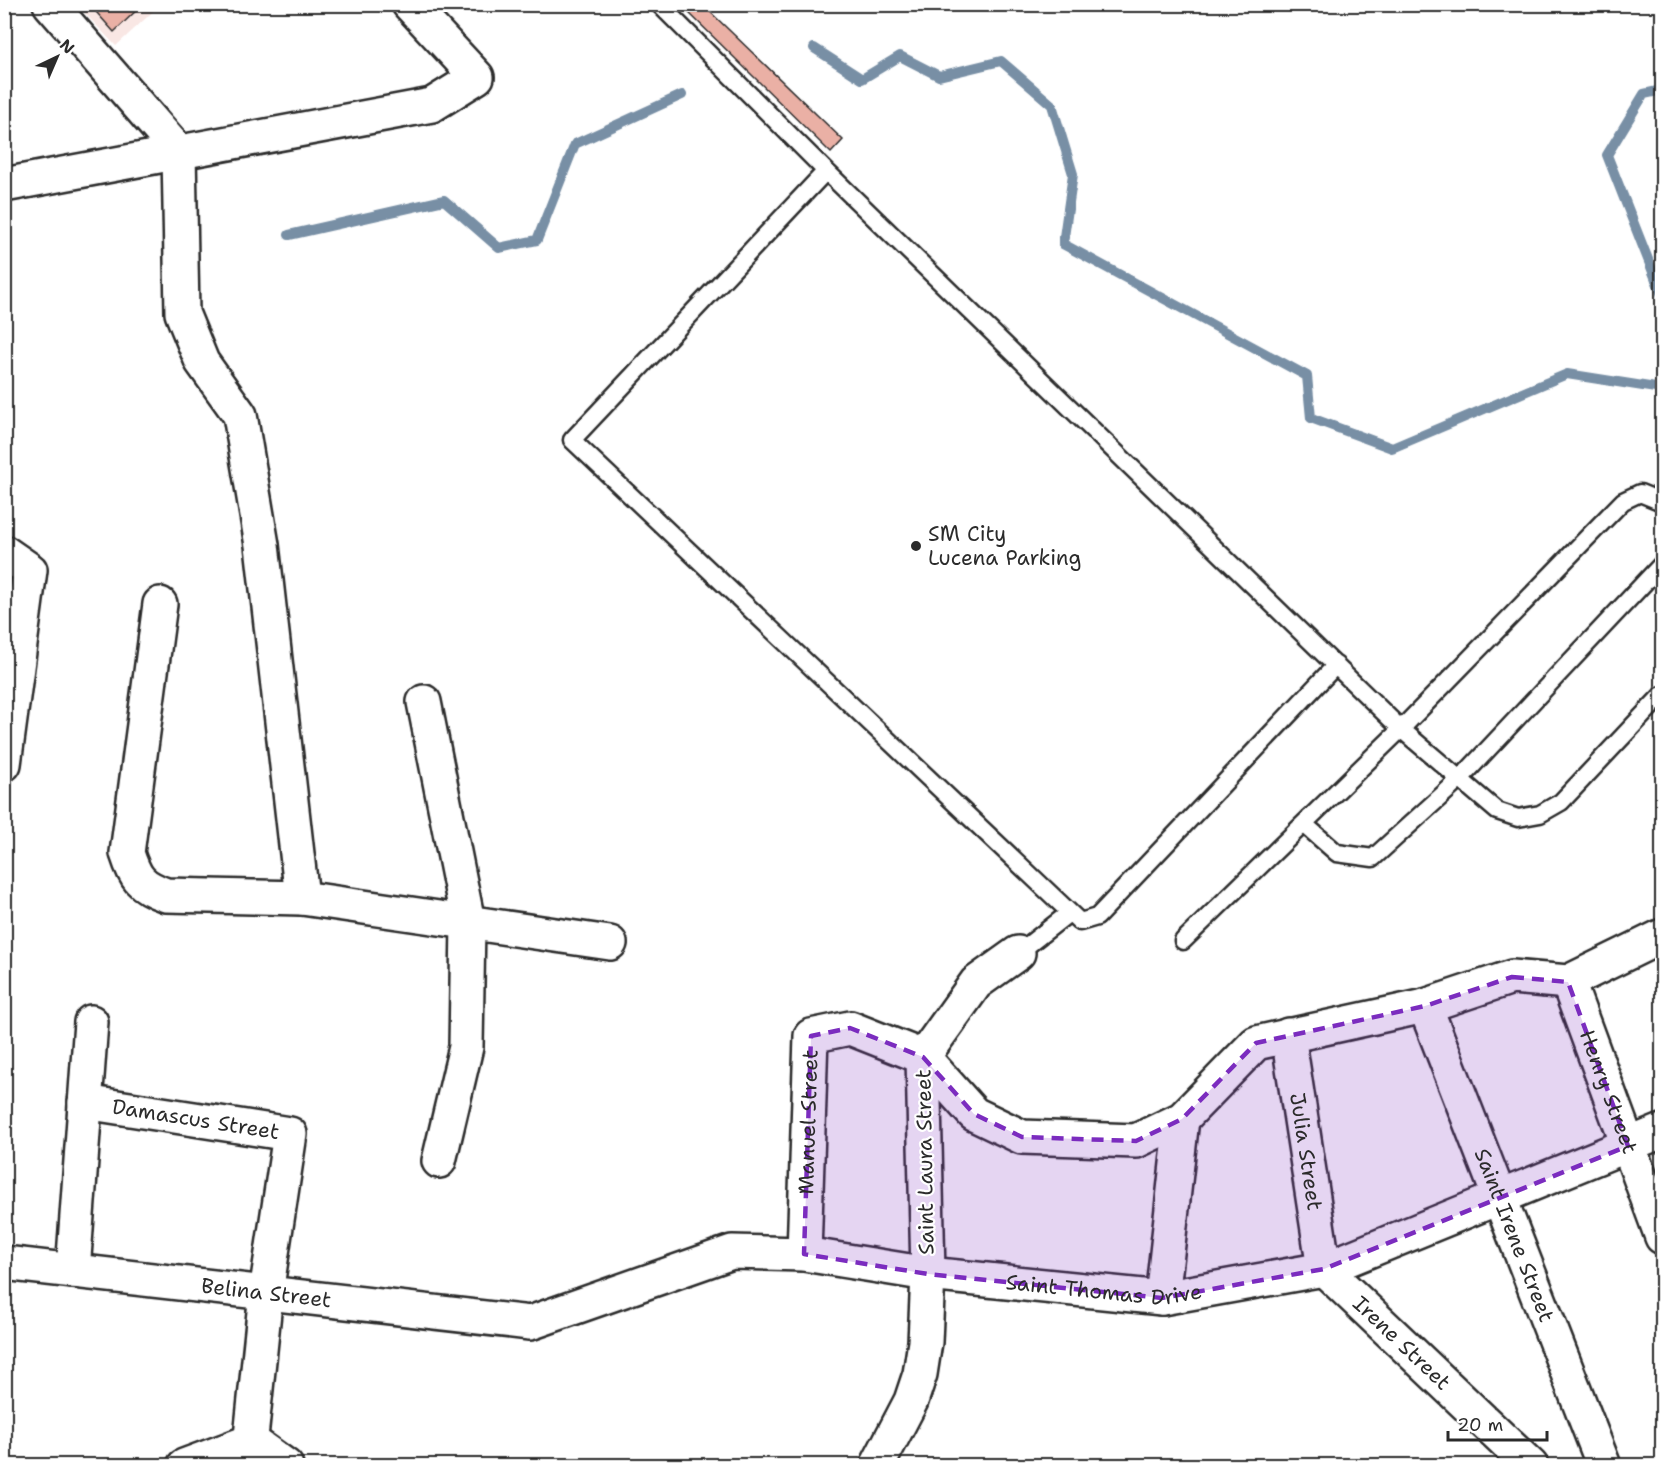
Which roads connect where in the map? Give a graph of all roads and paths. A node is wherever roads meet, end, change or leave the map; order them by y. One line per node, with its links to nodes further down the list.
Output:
1 (50, 4): 4 (street)
2 (409, 4): 4 (street)
3 (659, 4): 5 (lane)
4 (178, 152): 6 (street); 18 (street)
5 (826, 171): 11 (lane); 19 (lane)
6 (4, 185)
7 (1662, 502): 14 (lane)
8 (17, 561): 15 (street)
9 (1662, 564): 16 (lane)
10 (160, 604): 18 (street)
11 (1336, 665): 14 (lane); 19 (lane)
12 (1662, 695): 16 (lane)
13 (424, 702): 20 (street)
14 (1401, 729): 16 (lane); 17 (lane)
15 (4, 764)
16 (1459, 780): 17 (lane)
17 (1304, 824): 22 (lane)
18 (302, 898): 20 (street)
19 (1069, 913): 24 (lane)
20 (468, 922): 23 (street); 34 (street)
21 (1662, 936): 25 (street)
22 (1183, 941)
23 (610, 943)
24 (1018, 953): 29 (street, Saint Laura Street)
25 (1568, 982): 26 (street); 33 (street, Henry Street)
26 (1425, 1005): 28 (street); 35 (street, Saint Irene Street)
27 (91, 1022): 30 (street)
28 (1288, 1035): 31 (street); 39 (street, Julia Street)
29 (923, 1057): 31 (street); 37 (street, Manuel Street); 41 (street, Saint Laura Street)
30 (85, 1102): 40 (street); 42 (street, Damascus Street)
31 (1182, 1119): 43 (street)
32 (1662, 1131): 33 (street, Saint Thomas Drive)
33 (1628, 1146): 35 (street, Saint Thomas Drive); 36 (street, Henry Street)
34 (439, 1161)
35 (1501, 1198): 39 (street, Saint Thomas Drive); 50 (street, Saint Irene Street)
36 (1662, 1237)
37 (804, 1254): 41 (street, Saint Thomas Drive); 44 (street, Saint Thomas Drive)
38 (4, 1263): 40 (street, Belina Street)
39 (1324, 1269): 43 (street, Saint Thomas Drive); 49 (street, Irene Street)
40 (73, 1271): 42 (street, Belina Street)
41 (927, 1274): 43 (street, Saint Thomas Drive); 48 (street, Saint Laura Street)
42 (266, 1293): 44 (street, Belina Street); 45 (street)
43 (1162, 1298)
44 (530, 1323)
45 (250, 1453): 46 (street); 47 (street)
46 (184, 1466)
47 (286, 1466)
48 (877, 1466)
49 (1532, 1466)
50 (1604, 1466)

